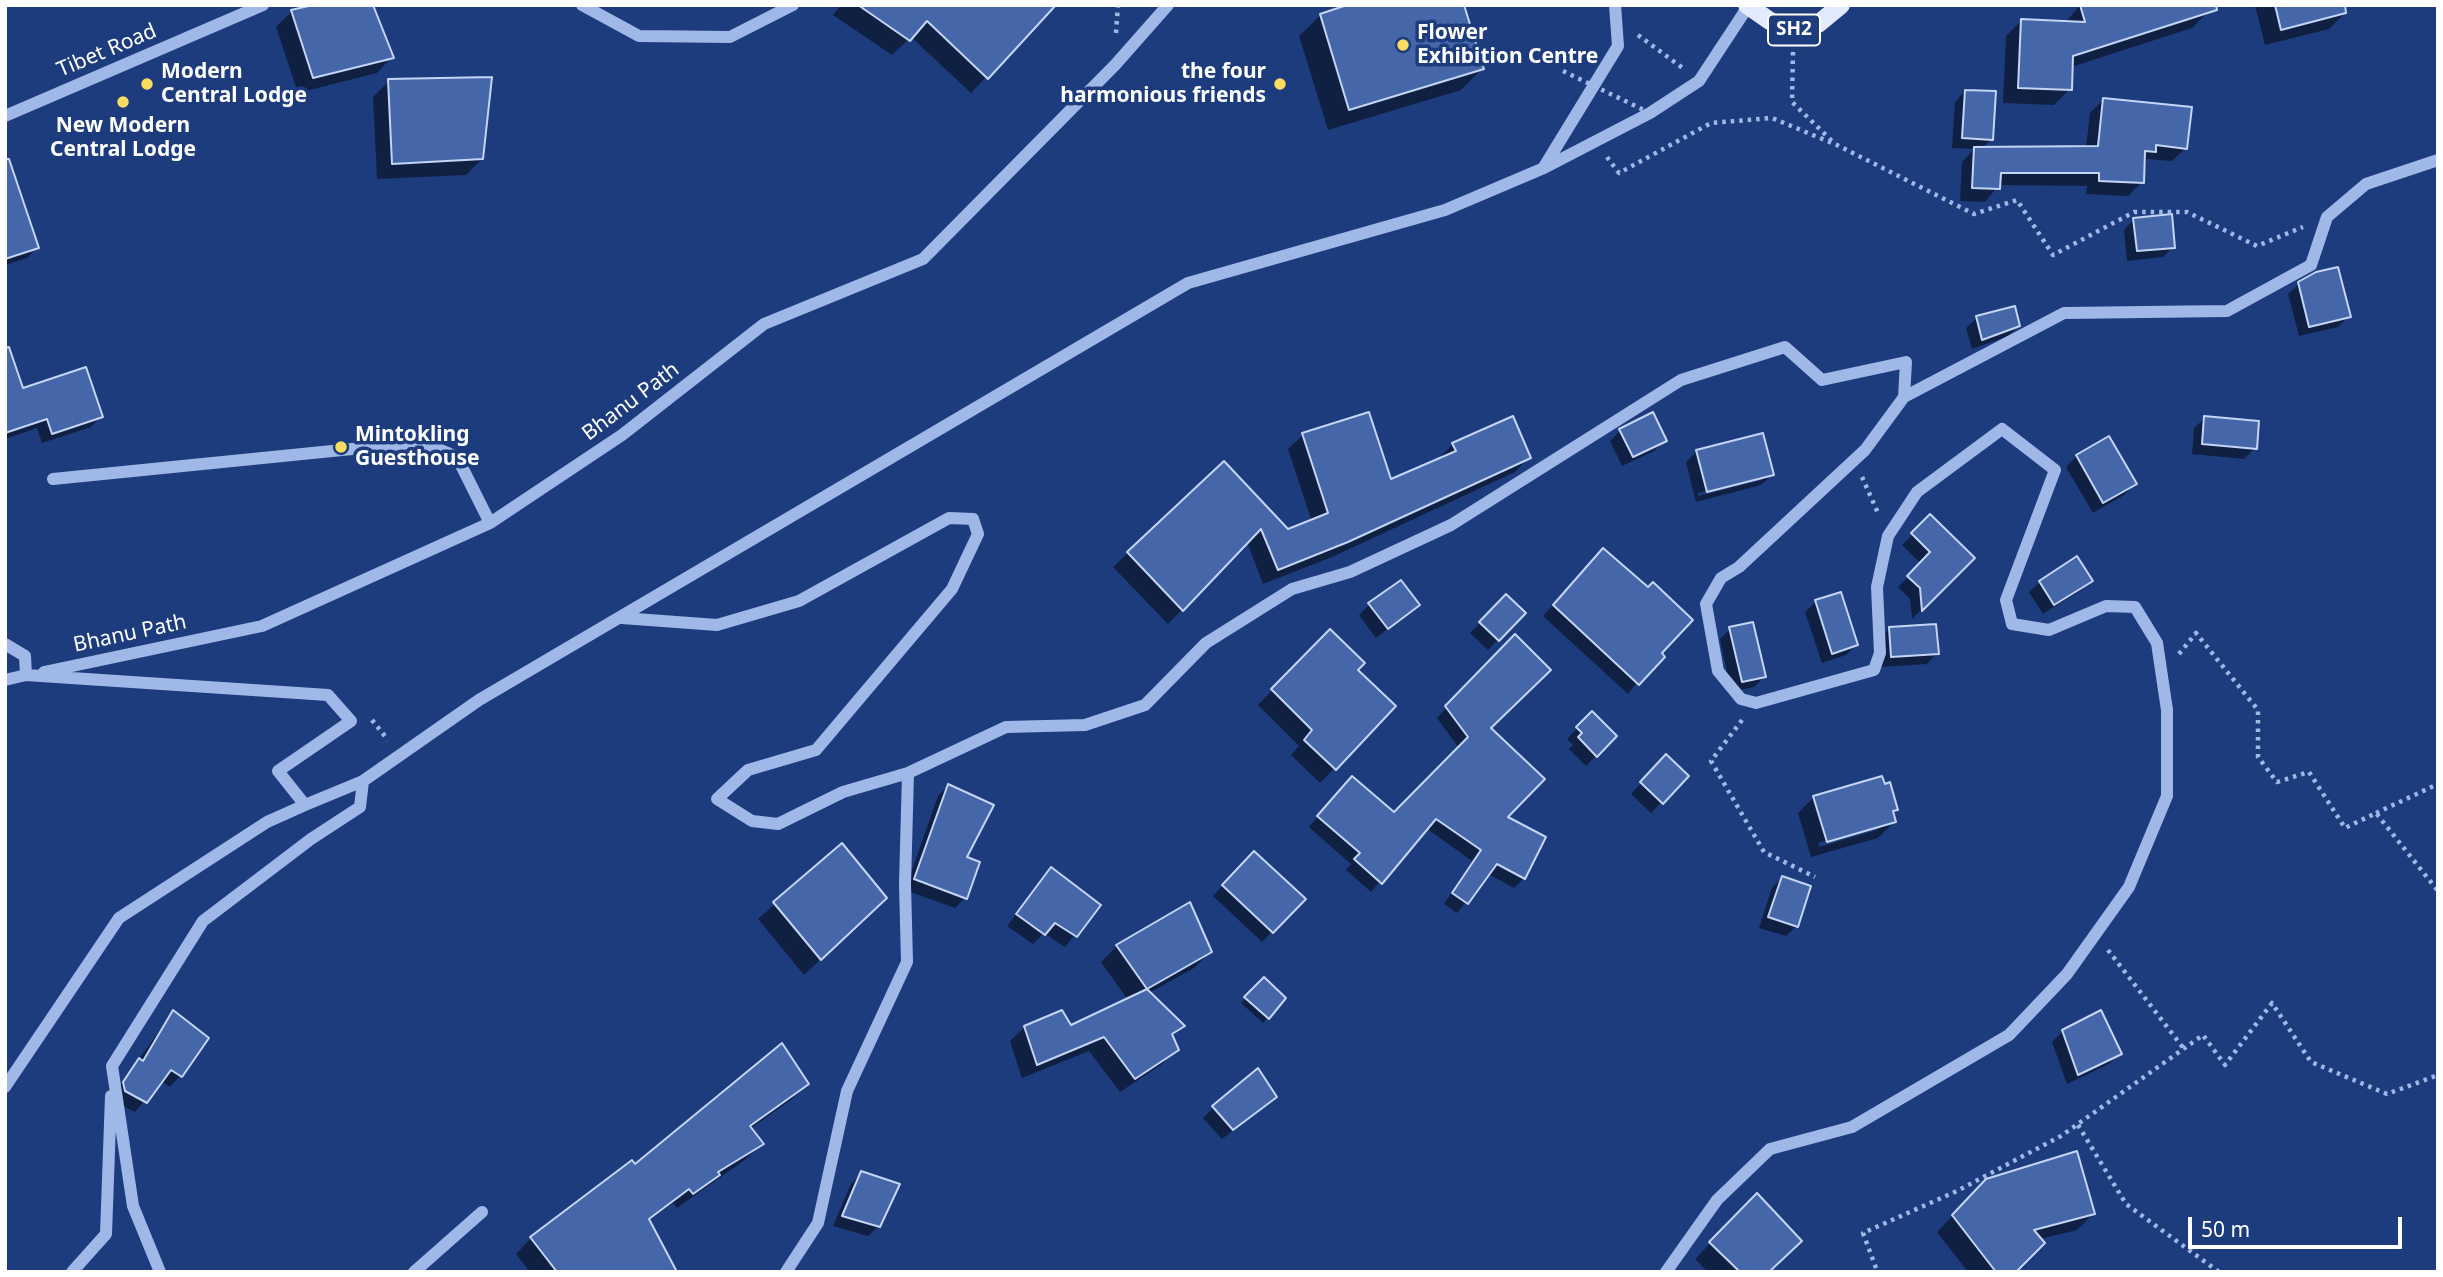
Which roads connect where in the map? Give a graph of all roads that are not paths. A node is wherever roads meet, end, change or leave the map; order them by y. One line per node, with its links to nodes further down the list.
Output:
1 (263, 5): 8 (street, Tibet Road)
2 (582, 5): 3 (street)
3 (793, 5)
4 (1168, 5): 13 (street, Bhanu Path)
5 (1615, 5): 10 (street)
6 (1842, 5): 7 (main road, SH2)
7 (1747, 7): 10 (street)
8 (5, 116)
9 (2438, 160): 11 (street)
10 (1544, 168): 14 (street)
11 (1905, 397): 18 (street); 28 (street)
12 (53, 479): 13 (street)
13 (490, 523): 16 (street, Bhanu Path)
14 (622, 618): 18 (street); 19 (street)
15 (5, 645): 16 (street)
16 (26, 675): 17 (street, Bhanu Path); 20 (street)
17 (5, 680)
18 (908, 774): 27 (street)
19 (363, 781): 20 (street); 21 (street)
20 (305, 805): 22 (street)
21 (112, 1066): 24 (street); 25 (street)
22 (5, 1087)
23 (482, 1212): 26 (street)
24 (72, 1272)
25 (160, 1272)
26 (414, 1272)
27 (786, 1272)
28 (1667, 1272)

